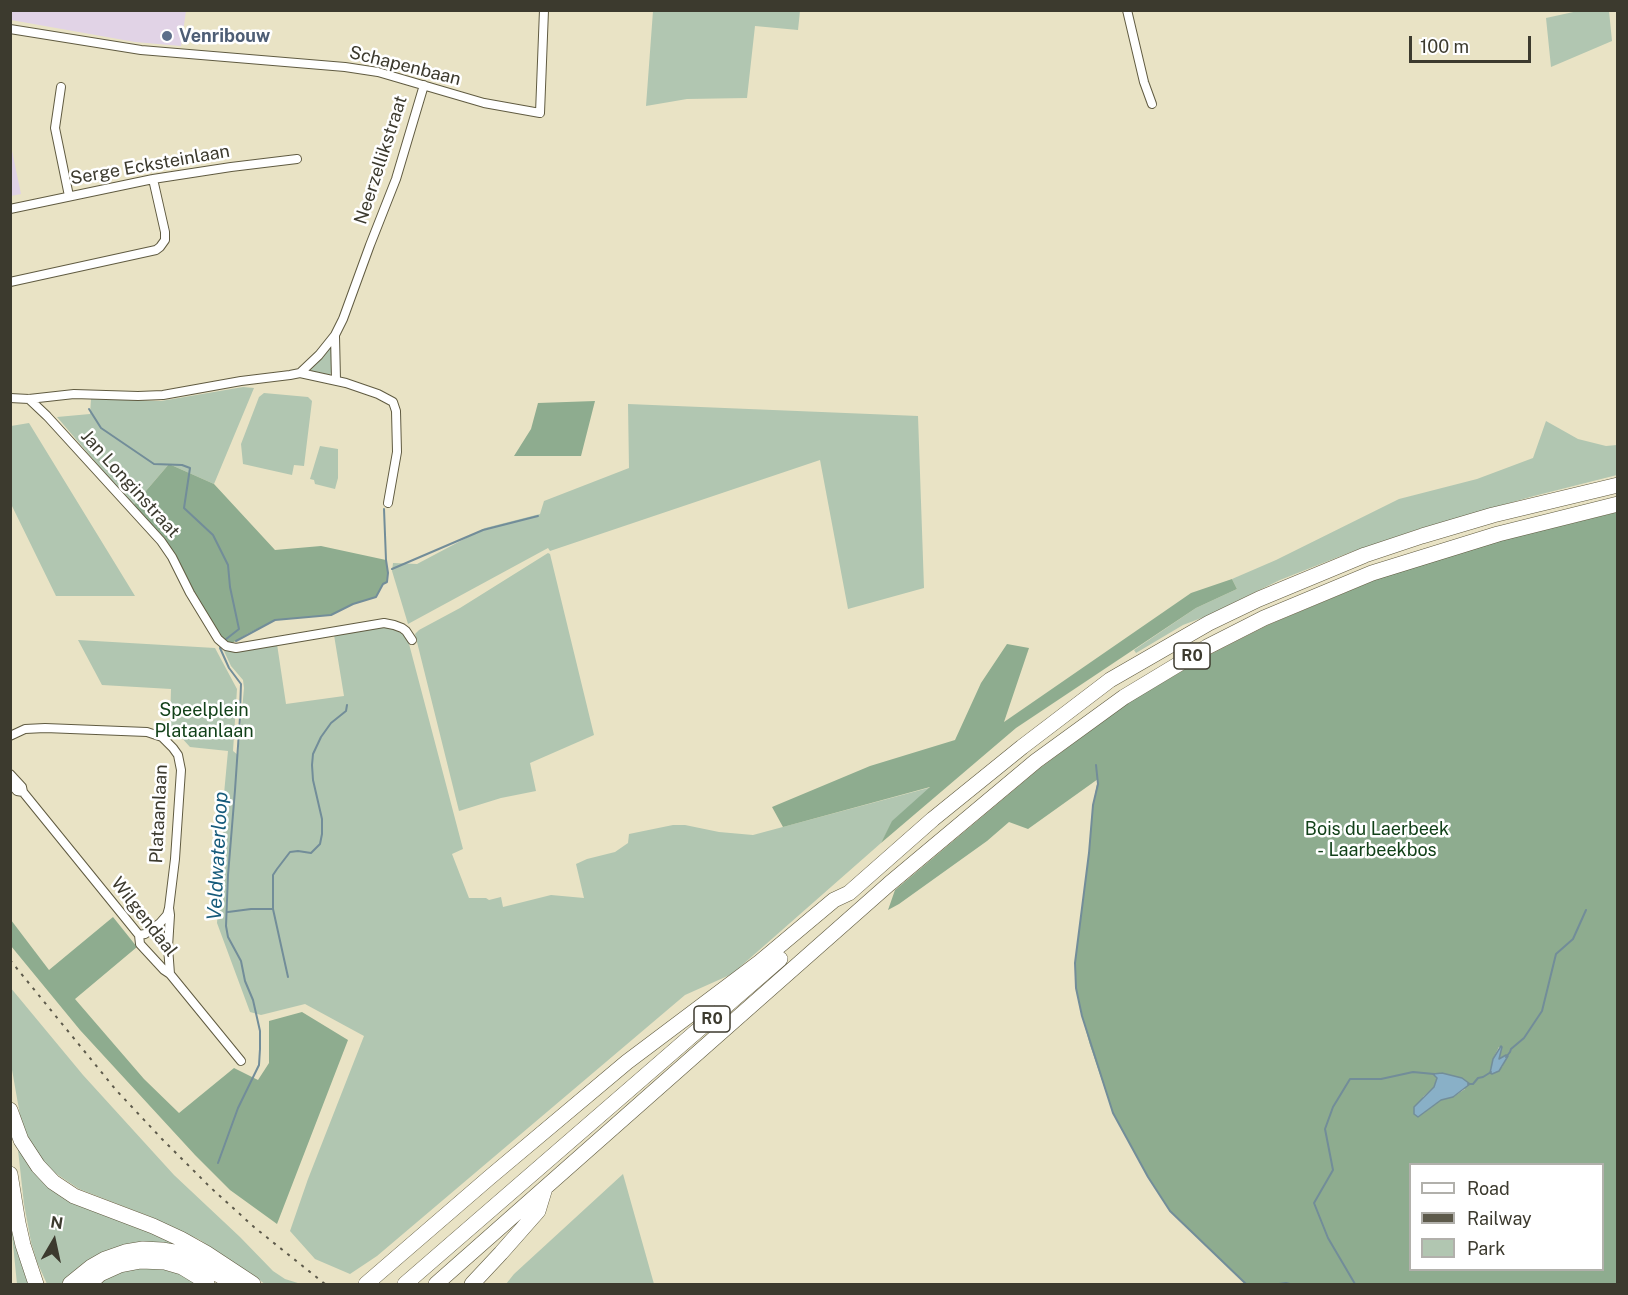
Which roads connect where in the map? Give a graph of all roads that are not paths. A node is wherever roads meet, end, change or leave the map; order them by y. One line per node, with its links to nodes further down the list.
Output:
1 (544, 10): 4 (street, Schapenbaan)
2 (1127, 10): 6 (street)
3 (10, 29): 4 (street, Schapenbaan)
4 (424, 84): 12 (street, Neerzellikstraat)
5 (61, 87): 9 (street)
6 (1152, 104)
7 (297, 159): 8 (street, Serge Ecksteinlaan)
8 (153, 179): 9 (street, Serge Ecksteinlaan); 11 (street)
9 (69, 196): 10 (street, Serge Ecksteinlaan)
10 (10, 209)
11 (10, 282)
12 (335, 335): 13 (street); 14 (street)
13 (300, 373): 14 (street); 16 (street)
14 (336, 380): 18 (street)
15 (10, 398): 16 (street)
16 (29, 399): 20 (street, Jan Longinstraat)
17 (1617, 485): 25 (highway, R0)
18 (388, 503)
19 (1617, 504): 32 (highway, R0)
20 (412, 640)
21 (10, 736): 26 (street, Plataanlaan)
22 (10, 774): 24 (street, Wilgendaal)
23 (10, 783): 24 (street, Wilgendaal)
24 (23, 792): 27 (street, Wilgendaal)
25 (849, 893): 33 (highway); 41 (highway, R0)
26 (169, 908): 27 (street); 28 (street, Plataanlaan)
27 (139, 935): 28 (street, Wilgendaal)
28 (170, 974): 29 (street, Wilgendaal)
29 (241, 1061)
30 (10, 1110): 39 (highway)
31 (10, 1174): 34 (highway)
32 (545, 1188): 42 (highway, R0); 43 (highway)
33 (368, 1282): 40 (highway)
34 (36, 1284)
35 (70, 1284): 38 (highway)
36 (89, 1284): 37 (highway)
37 (207, 1284)
38 (234, 1284)
39 (253, 1284)
40 (353, 1284)
41 (405, 1284)
42 (436, 1284)
43 (472, 1284)

